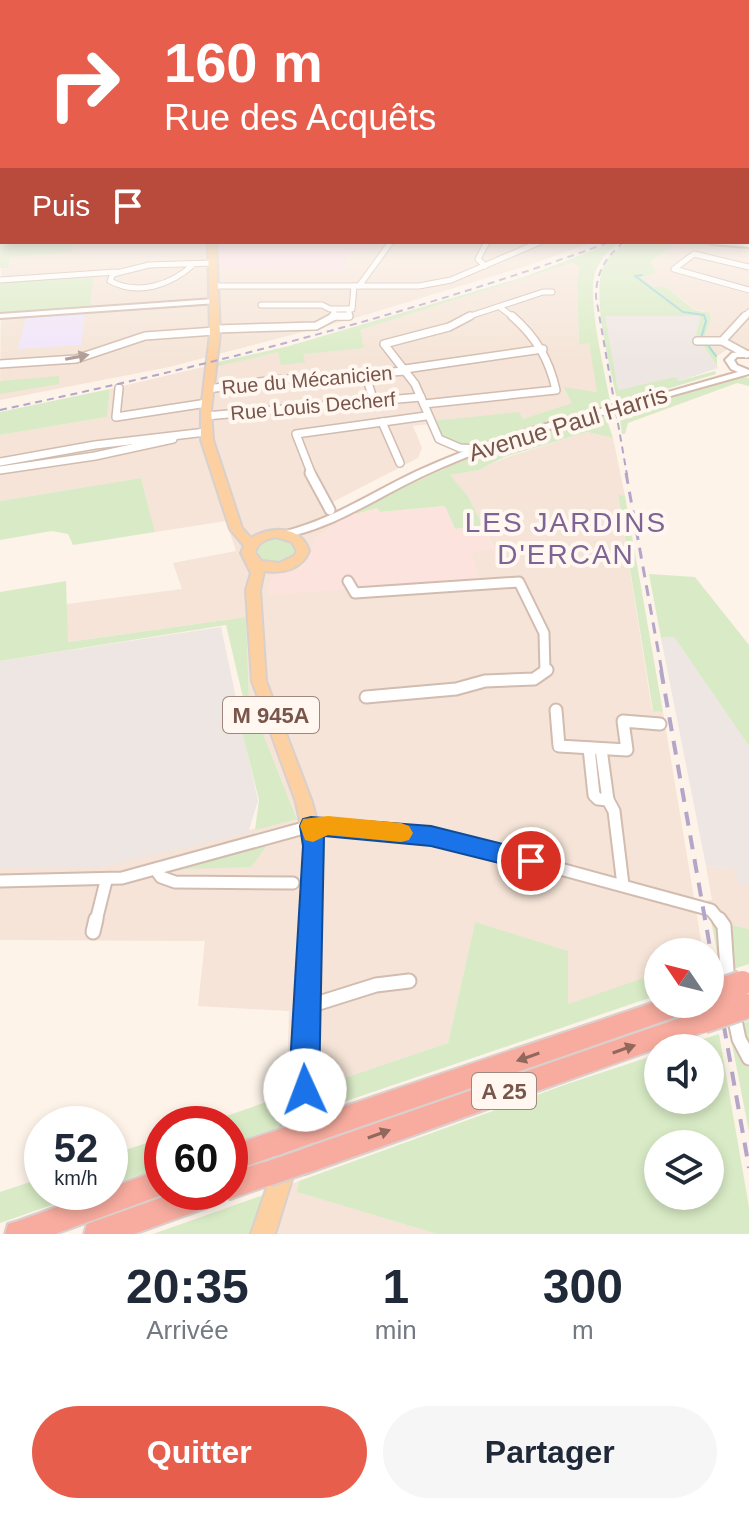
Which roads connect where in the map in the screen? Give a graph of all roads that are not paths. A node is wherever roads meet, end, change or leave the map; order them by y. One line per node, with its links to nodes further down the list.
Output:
1 (212, 251): 5 (main road)
2 (384, 251): 12 (street)
3 (482, 251): 7 (street)
4 (520, 251): 7 (street)
5 (212, 263): 6 (street); 11 (main road)
6 (194, 264): 9 (street); 9 (street)
7 (485, 266): 12 (street)
8 (749, 267): 13 (street)
9 (116, 272): 10 (street)
10 (0, 280)
11 (213, 286): 12 (street); 15 (main road)
12 (356, 286): 19 (street)
13 (749, 290)
14 (552, 292): 17 (street)
15 (214, 301): 20 (street); 21 (main road)
16 (261, 305): 19 (street)
17 (501, 308): 24 (street); 28 (street)
18 (749, 312): 23 (street)
19 (334, 313): 21 (street)
20 (0, 316)
21 (215, 330): 27 (street, one-way to 21); 33 (main road)
22 (697, 341): 23 (street)
23 (722, 341): 25 (street); 26 (street)
24 (543, 349): 28 (street, Rue du Mécanicien); 35 (street, Rue Louis Decherf)
25 (748, 354): 26 (main road, Avenue Paul Harris)
26 (732, 362): 29 (main road, Avenue Paul Harris); 31 (main road, Avenue Paul Harris)
27 (0, 364)
28 (406, 370): 30 (street, Rue du Mécanicien); 35 (street)
29 (747, 372): 31 (main road, Avenue Paul Harris)
30 (365, 374): 33 (street, Rue du Mécanicien); 34 (street)
31 (715, 378): 42 (main road, Avenue Paul Harris, bridge)
32 (119, 388): 36 (street, Rue Louis Decherf)
33 (208, 389): 36 (main road)
34 (374, 401): 35 (street, Rue Louis Decherf); 36 (street, Rue Louis Decherf)
35 (422, 401): 37 (street)
36 (206, 409): 39 (main road)
37 (426, 416): 38 (street); 40 (street)
38 (382, 422): 44 (street); 47 (street)
39 (206, 432): 41 (street); 48 (main road)
40 (441, 443): 42 (street); 45 (street)
41 (105, 449): 43 (street); 46 (street)
42 (478, 449): 45 (main road, Avenue Paul Harris)
43 (0, 462)
44 (400, 463)
45 (438, 465): 47 (main road, Avenue Paul Harris)
46 (0, 470)
47 (333, 513): 49 (main road, Avenue Paul Harris); 52 (main road, Avenue Paul Harris)
48 (235, 522): 50 (main road); 51 (main road)
49 (286, 534): 50 (main road); 52 (main road)
50 (267, 535): 51 (main road)
51 (250, 545): 53 (main road)
52 (302, 546): 54 (main road)
53 (255, 563): 54 (main road); 56 (main road, M 945A)
54 (278, 568): 56 (main road)
55 (348, 581): 57 (street)
56 (256, 599): 61 (main road, M 945A)
57 (366, 697)
58 (556, 710): 60 (street)
59 (660, 724): 60 (street)
60 (595, 748): 66 (street)
61 (311, 826): 62 (street); 66 (street); 71 (main road, M 945A)
62 (156, 870): 64 (street); 65 (street)
63 (0, 881): 64 (street)
64 (106, 881): 67 (street)
65 (293, 883)
66 (623, 885): 74 (street)
67 (93, 932)
68 (409, 981): 71 (street)
69 (724, 994): 70 (highway, A 25, bridge)
70 (747, 994): 76 (highway, A 25, one-way to 70, bridge)
71 (306, 1007): 73 (main road, M 945A)
72 (644, 1017): 75 (highway, A 25, one-way to 75, bridge)
73 (304, 1049): 81 (main road, M 945A); 82 (main road, M 945A)
74 (749, 1058)
75 (248, 1153)
76 (248, 1180)
77 (144, 1188): 79 (highway)
78 (164, 1210): 80 (highway)
79 (18, 1234)
80 (97, 1234)
81 (263, 1234)
82 (272, 1234)

